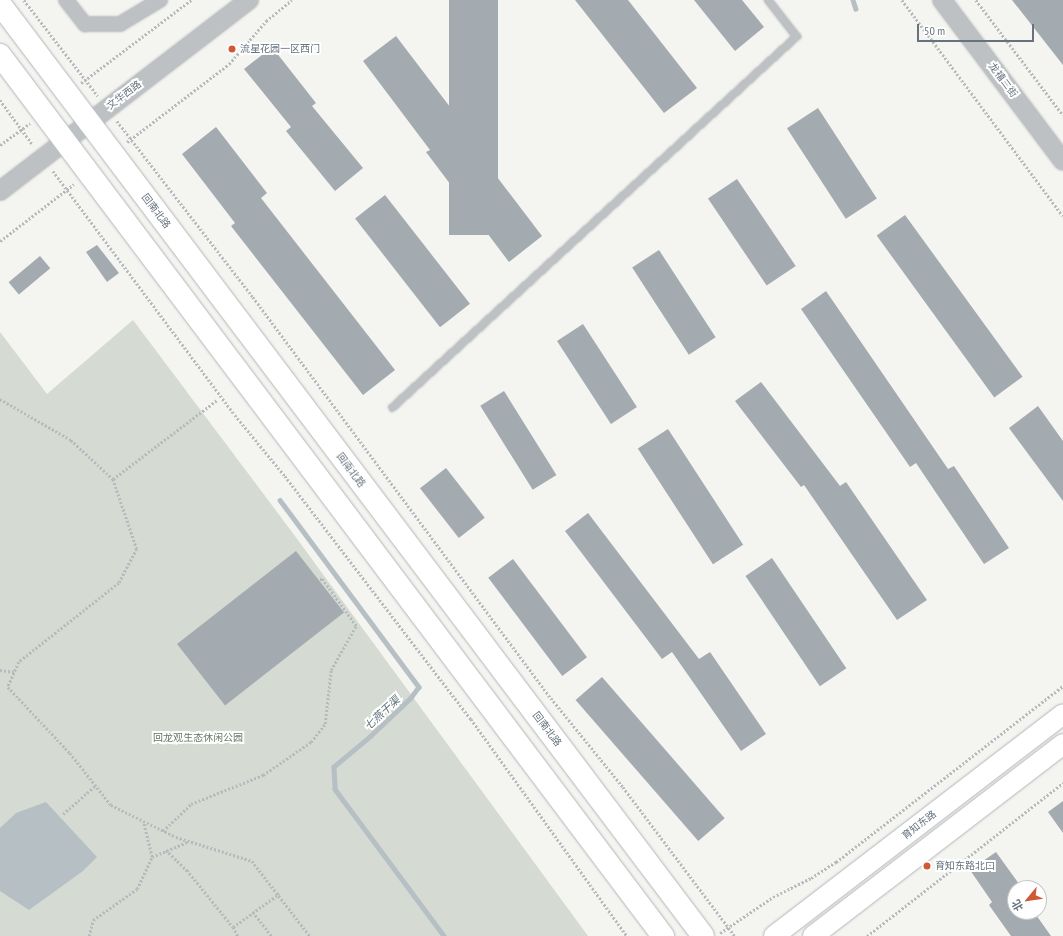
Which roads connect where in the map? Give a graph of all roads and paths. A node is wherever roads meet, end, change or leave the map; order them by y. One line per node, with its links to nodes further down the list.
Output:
1 (24, 0): 14 (path)
2 (66, 0): 10 (street)
3 (191, 0): 13 (path)
4 (249, 0): 18 (street, 文华西路)
5 (292, 0): 19 (path)
6 (768, 0): 30 (lane)
7 (902, 0): 26 (path)
8 (942, 0): 22 (street, 龙禧二街)
9 (976, 0): 16 (path)
10 (156, 1)
11 (0, 4): 18 (main road, 回南北路)
12 (0, 55): 20 (main road)
13 (102, 68)
14 (79, 71)
15 (0, 100): 17 (path)
16 (1063, 116)
17 (14, 120)
18 (89, 122): 20 (street, 文华西路); 56 (main road, 回南北路)
19 (147, 127)
20 (65, 141): 23 (street, 文华西路); 55 (main road)
21 (140, 150): 49 (path)
22 (1063, 160)
23 (0, 191)
24 (73, 199): 54 (path)
25 (48, 204): 27 (path)
26 (1063, 216)
27 (0, 241)
28 (0, 399): 31 (path)
29 (217, 400): 31 (path)
30 (392, 408)
31 (113, 479): 34 (path)
32 (319, 580): 42 (path)
33 (0, 670): 34 (path)
34 (15, 672): 39 (path)
35 (1063, 686): 49 (path)
36 (1063, 714): 59 (main road, 育知东路)
37 (1063, 744): 60 (main road)
38 (1063, 783): 61 (path)
39 (95, 786): 40 (path); 41 (path)
40 (63, 814)
41 (143, 821): 42 (path); 45 (path)
42 (163, 831): 43 (path)
43 (188, 841): 44 (path); 46 (path)
44 (166, 850): 45 (path); 48 (path)
45 (152, 857): 50 (path)
46 (279, 894): 47 (path); 53 (path)
47 (253, 912): 48 (path); 52 (path)
48 (233, 927): 51 (path)
49 (728, 927): 57 (path); 58 (path)
50 (89, 936)
51 (238, 936)
52 (272, 936)
53 (310, 936)
54 (627, 936)
55 (663, 936)
56 (703, 936)
57 (716, 936)
58 (735, 936)
59 (774, 936)
60 (813, 936)
61 (867, 936)

